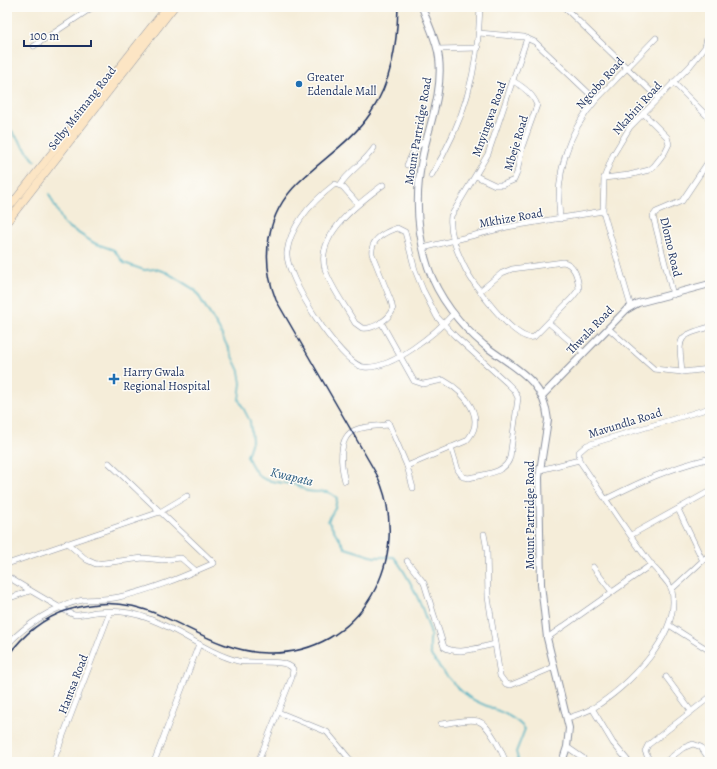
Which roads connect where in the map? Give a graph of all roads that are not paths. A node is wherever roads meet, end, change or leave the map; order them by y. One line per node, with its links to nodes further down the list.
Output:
1 (93, 7): 12 (street)
2 (167, 7): 31 (main road, Selby Msimang Road)
3 (174, 7): 36 (main road, Selby Msimang Road)
4 (422, 7): 14 (street, Mount Partridge Road)
5 (480, 7): 8 (street)
6 (564, 7): 15 (street)
7 (710, 25): 11 (street, Nkabini Road)
8 (479, 33): 9 (street); 13 (street)
9 (527, 38): 16 (street, Mnyingwa Road); 19 (street)
10 (656, 38): 15 (street, Ngcobo Road)
11 (709, 41): 17 (street, Nkabini Road)
12 (34, 46)
13 (478, 48): 14 (street); 26 (street)
14 (438, 49): 22 (street, Mount Partridge Road)
15 (626, 68): 18 (street); 19 (street, Ngcobo Road)
16 (513, 81): 27 (street, Mnyingwa Road); 27 (street, Mbeje Road)
17 (673, 82): 18 (street, Nkabini Road); 21 (street)
18 (658, 98): 20 (street, Nkabini Road)
19 (596, 100): 35 (street, Ngcobo Road)
20 (643, 113): 28 (street, Nkabini Road); 28 (street)
21 (710, 119)
22 (428, 138): 25 (street); 38 (street, Mount Partridge Road)
23 (374, 148): 29 (street)
24 (710, 159): 41 (street, Dlomo Road)
25 (407, 165)
26 (431, 176)
27 (476, 176): 37 (street, Mnyingwa Road)
28 (604, 178): 34 (street, Nkabini Road)
29 (340, 185): 32 (street); 50 (street)
30 (383, 185): 32 (street)
31 (10, 202): 33 (main road, Selby Msimang Road)
32 (358, 204): 44 (street)
33 (7, 210)
34 (603, 211): 35 (street, Mkhize Road); 42 (street, Nkabini Road)
35 (560, 219): 37 (street, Mkhize Road)
36 (7, 222)
37 (454, 240): 38 (street, Mkhize Road); 40 (street, Mnyingwa Road)
38 (423, 248): 43 (street, Mount Partridge Road)
39 (710, 284): 41 (street, Thwala Road)
40 (480, 291): 45 (street, Mnyingwa Road); 45 (street)
41 (673, 295): 42 (street, Thwala Road)
42 (631, 307): 48 (street, Thwala Road)
43 (454, 313): 46 (street); 53 (street, Mount Partridge Road)
44 (381, 322): 46 (street); 50 (street)
45 (549, 323): 49 (street)
46 (444, 325): 50 (street); 55 (street)
47 (710, 327): 52 (street)
48 (608, 328): 49 (street, Thwala Road); 52 (street)
49 (584, 353): 53 (street, Thwala Road)
50 (400, 356): 55 (street)
51 (710, 370): 52 (street)
52 (682, 372)
53 (543, 395): 60 (street, Mount Partridge Road)
54 (710, 408): 56 (street, Mavundla Road)
55 (451, 447): 59 (street)
56 (578, 460): 60 (street); 65 (street)
57 (710, 460): 65 (street)
58 (109, 463): 67 (street)
59 (407, 466): 61 (street); 62 (street)
60 (540, 470): 86 (street, Mount Partridge Road)
61 (346, 481)
62 (413, 488)
63 (710, 492): 66 (street)
64 (187, 496): 67 (street)
65 (606, 499): 69 (street)
66 (678, 509): 69 (street); 73 (street)
67 (160, 512): 70 (street); 77 (street)
68 (484, 534): 88 (street)
69 (631, 535): 75 (street)
70 (67, 543): 74 (street); 77 (street)
71 (710, 554): 73 (street)
72 (407, 561): 88 (street)
73 (703, 561): 79 (street)
74 (7, 564)
75 (652, 564): 79 (street); 81 (street)
76 (593, 566): 81 (street)
77 (196, 571): 83 (street)
78 (7, 576): 80 (street)
79 (672, 589): 85 (street)
80 (30, 591): 82 (street); 83 (street)
81 (612, 592): 86 (street)
82 (7, 599)
83 (60, 607): 84 (street); 89 (street)
84 (110, 612): 87 (street); 102 (street, Hantsa Road)
85 (669, 625): 90 (street); 94 (street)
86 (547, 638): 91 (street, Mount Partridge Road)
87 (199, 644): 96 (street); 103 (street)
88 (495, 644): 91 (street)
89 (7, 645)
90 (710, 651)
91 (554, 667): 97 (street, Mount Partridge Road)
92 (666, 677): 95 (street)
93 (710, 697): 95 (street)
94 (592, 708): 97 (street); 108 (street)
95 (691, 711): 109 (street)
96 (278, 712): 104 (street); 105 (street)
97 (567, 718): 99 (street, Mount Partridge Road)
98 (441, 724): 106 (street)
99 (567, 747): 101 (street); 107 (street, Mount Partridge Road)
100 (708, 756): 110 (street)
101 (583, 758)
102 (53, 762)
103 (154, 762)
104 (258, 762)
105 (352, 762)
106 (506, 762)
107 (562, 762)
108 (629, 762)
109 (650, 762)
110 (665, 762)

